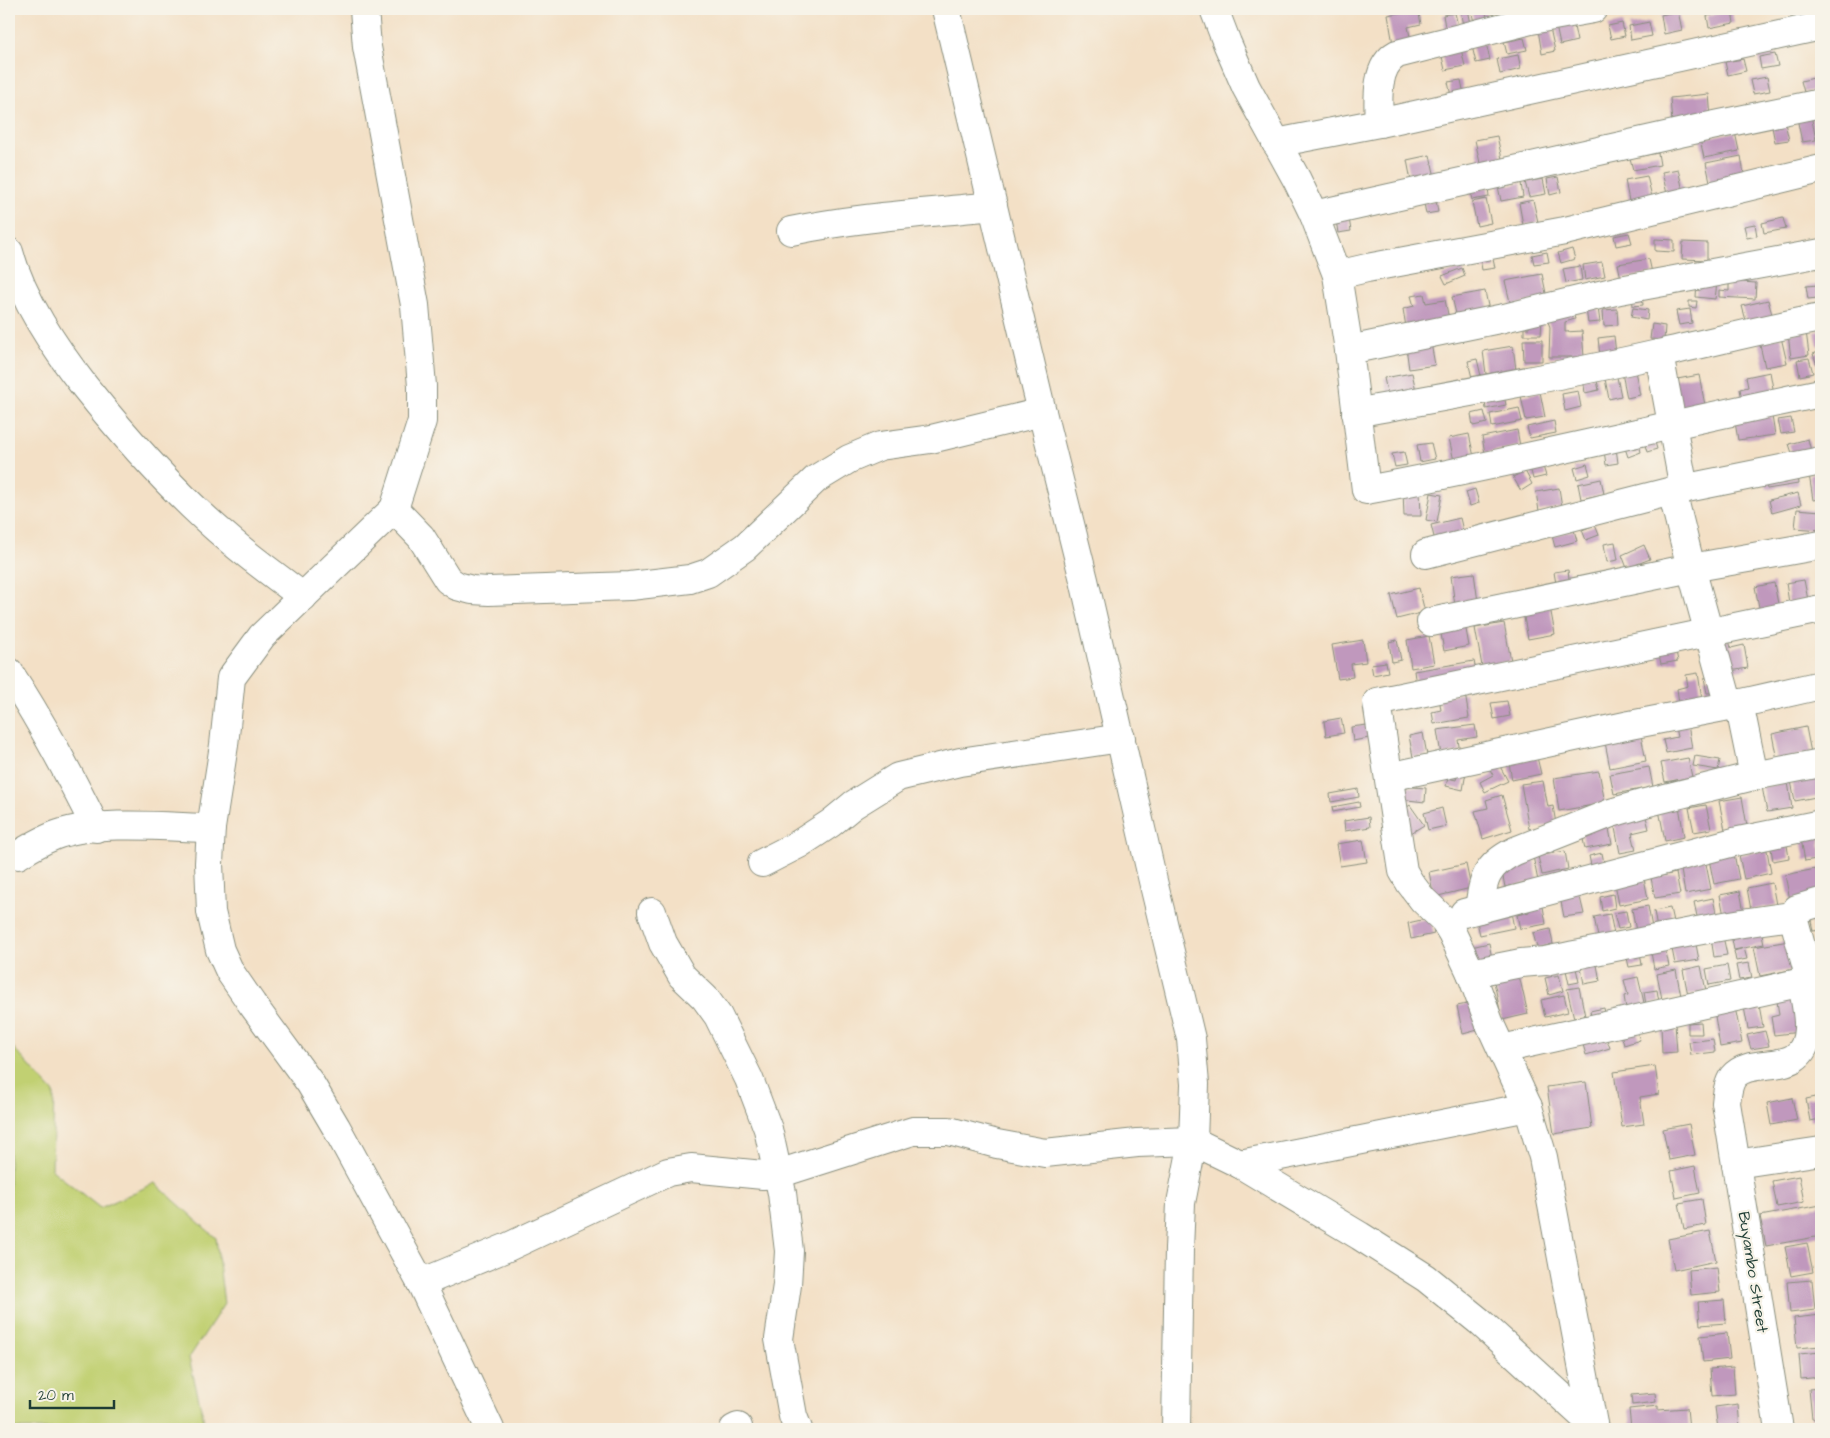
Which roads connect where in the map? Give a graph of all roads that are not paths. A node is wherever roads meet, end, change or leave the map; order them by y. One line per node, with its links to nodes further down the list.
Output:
1 (364, 9): 25 (street)
2 (946, 9): 10 (street)
3 (1214, 9): 8 (street)
4 (1593, 9): 7 (street)
5 (1821, 26): 7 (street)
6 (1821, 103): 11 (street)
7 (1379, 122): 8 (street)
8 (1276, 144): 11 (street)
9 (1821, 169): 15 (street)
10 (994, 206): 12 (street); 20 (street)
11 (1314, 215): 15 (street)
12 (791, 230)
13 (9, 252): 29 (street)
14 (1821, 253): 17 (street)
15 (1337, 275): 17 (street)
16 (1821, 318): 18 (street)
17 (1348, 350): 21 (street)
18 (1659, 354): 21 (street); 22 (street)
19 (1821, 393): 22 (street)
20 (1042, 412): 25 (street); 36 (street)
21 (1356, 413): 22 (street)
22 (1671, 424): 24 (street)
23 (1821, 462): 24 (street)
24 (1678, 490): 27 (street); 28 (street)
25 (394, 509): 29 (street)
26 (1821, 545): 28 (street)
27 (1426, 554)
28 (1691, 568): 31 (street); 32 (street)
29 (303, 597): 42 (street)
30 (1821, 609): 32 (street)
31 (1431, 622)
32 (1709, 633): 35 (street); 39 (street)
33 (9, 672): 41 (street)
34 (1821, 685): 35 (street)
35 (1734, 705): 38 (street); 39 (street)
36 (1121, 738): 44 (street); 54 (street)
37 (1821, 763): 38 (street)
38 (1754, 776): 46 (street)
39 (1389, 778): 49 (street)
40 (1821, 824): 46 (street)
41 (96, 828): 42 (street); 43 (street)
42 (211, 828): 59 (street)
43 (18, 855)
44 (762, 863)
45 (1821, 902): 48 (street)
46 (1479, 909): 49 (street)
47 (652, 912): 58 (street)
48 (1793, 916): 50 (street); 51 (street)
49 (1444, 920): 50 (street)
50 (1471, 973): 52 (street)
51 (1811, 980): 52 (street); 57 (street, Buyambo Street)
52 (1502, 1049): 53 (street)
53 (1528, 1107): 56 (street); 60 (street)
54 (1193, 1141): 56 (street); 58 (street); 63 (street)
55 (1821, 1150): 57 (street)
56 (1240, 1164): 60 (street)
57 (1736, 1164): 64 (street, Buyambo Street)
58 (778, 1174): 59 (street); 62 (street)
59 (421, 1284): 61 (street)
60 (1593, 1427)
61 (490, 1429)
62 (798, 1429)
63 (1176, 1429)
64 (1779, 1429)

